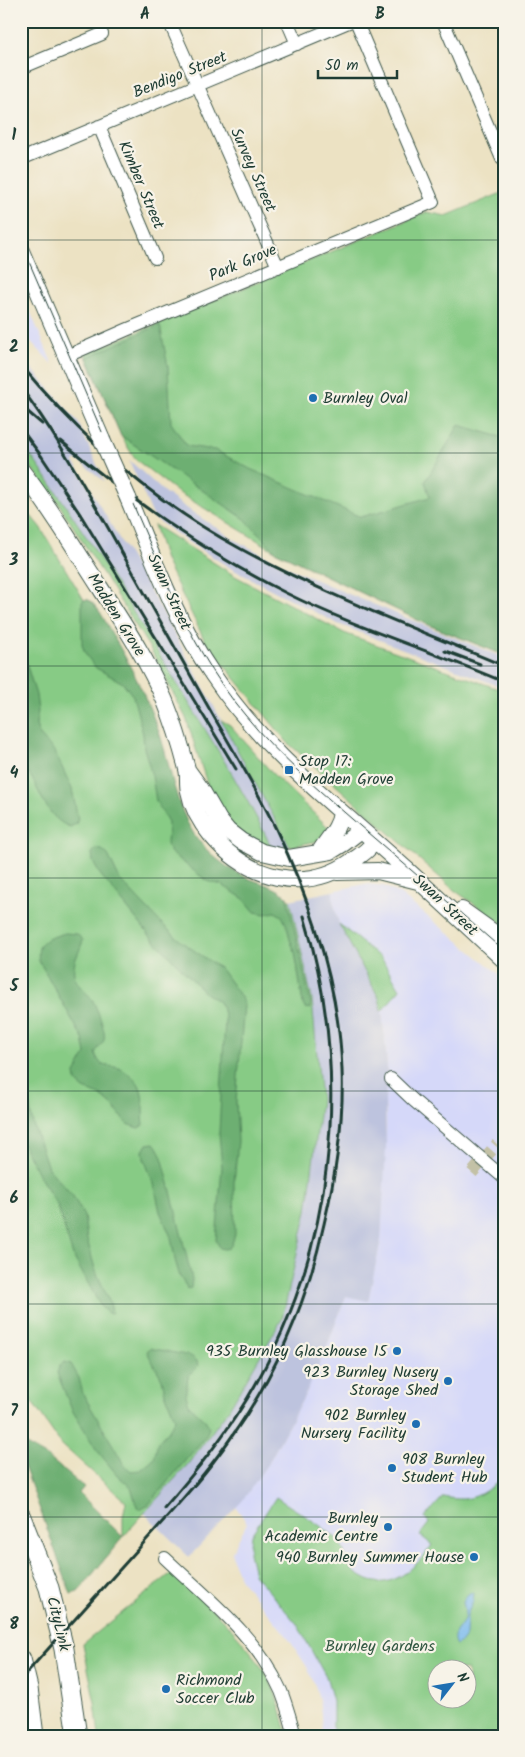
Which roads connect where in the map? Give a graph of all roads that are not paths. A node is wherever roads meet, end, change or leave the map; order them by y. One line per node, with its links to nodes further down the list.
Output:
1 (169, 21): 9 (street, Survey Street)
2 (287, 21): 7 (street)
3 (356, 21): 15 (street, Park Grove)
4 (443, 21): 12 (street)
5 (343, 23): 7 (street, Bendigo Street)
6 (102, 34): 8 (street)
7 (297, 44): 9 (street, Bendigo Street)
8 (21, 68)
9 (198, 86): 10 (street, Bendigo Street); 15 (street, Survey Street)
10 (99, 126): 11 (street, Bendigo Street); 14 (street, Kimber Street)
11 (21, 158)
12 (502, 159)
13 (21, 251): 16 (main road, Swan Street)
14 (154, 258)
15 (278, 267): 16 (street, Park Grove)
16 (67, 356): 19 (main road, Swan Street, bridge)
17 (21, 470): 18 (main road, Madden Grove)
18 (188, 771): 22 (main road, Madden Grove); 23 (main road, Madden Grove)
19 (341, 813): 20 (main road, Swan Street); 22 (main road)
20 (361, 830): 21 (main road, Swan Street); 22 (main road, Madden Grove)
21 (374, 842): 23 (main road, Madden Grove); 24 (main road, Swan Street)
22 (320, 853)
23 (335, 872): 24 (main road)
24 (413, 876): 25 (main road, Swan Street); 26 (main road, Swan Street)
25 (504, 940)
26 (504, 960)
27 (391, 1079): 28 (street)
28 (504, 1178)
29 (21, 1517): 33 (highway, CityLink)
30 (165, 1558): 34 (street)
31 (21, 1659): 32 (highway)
32 (34, 1736)
33 (77, 1736)
34 (295, 1736)

